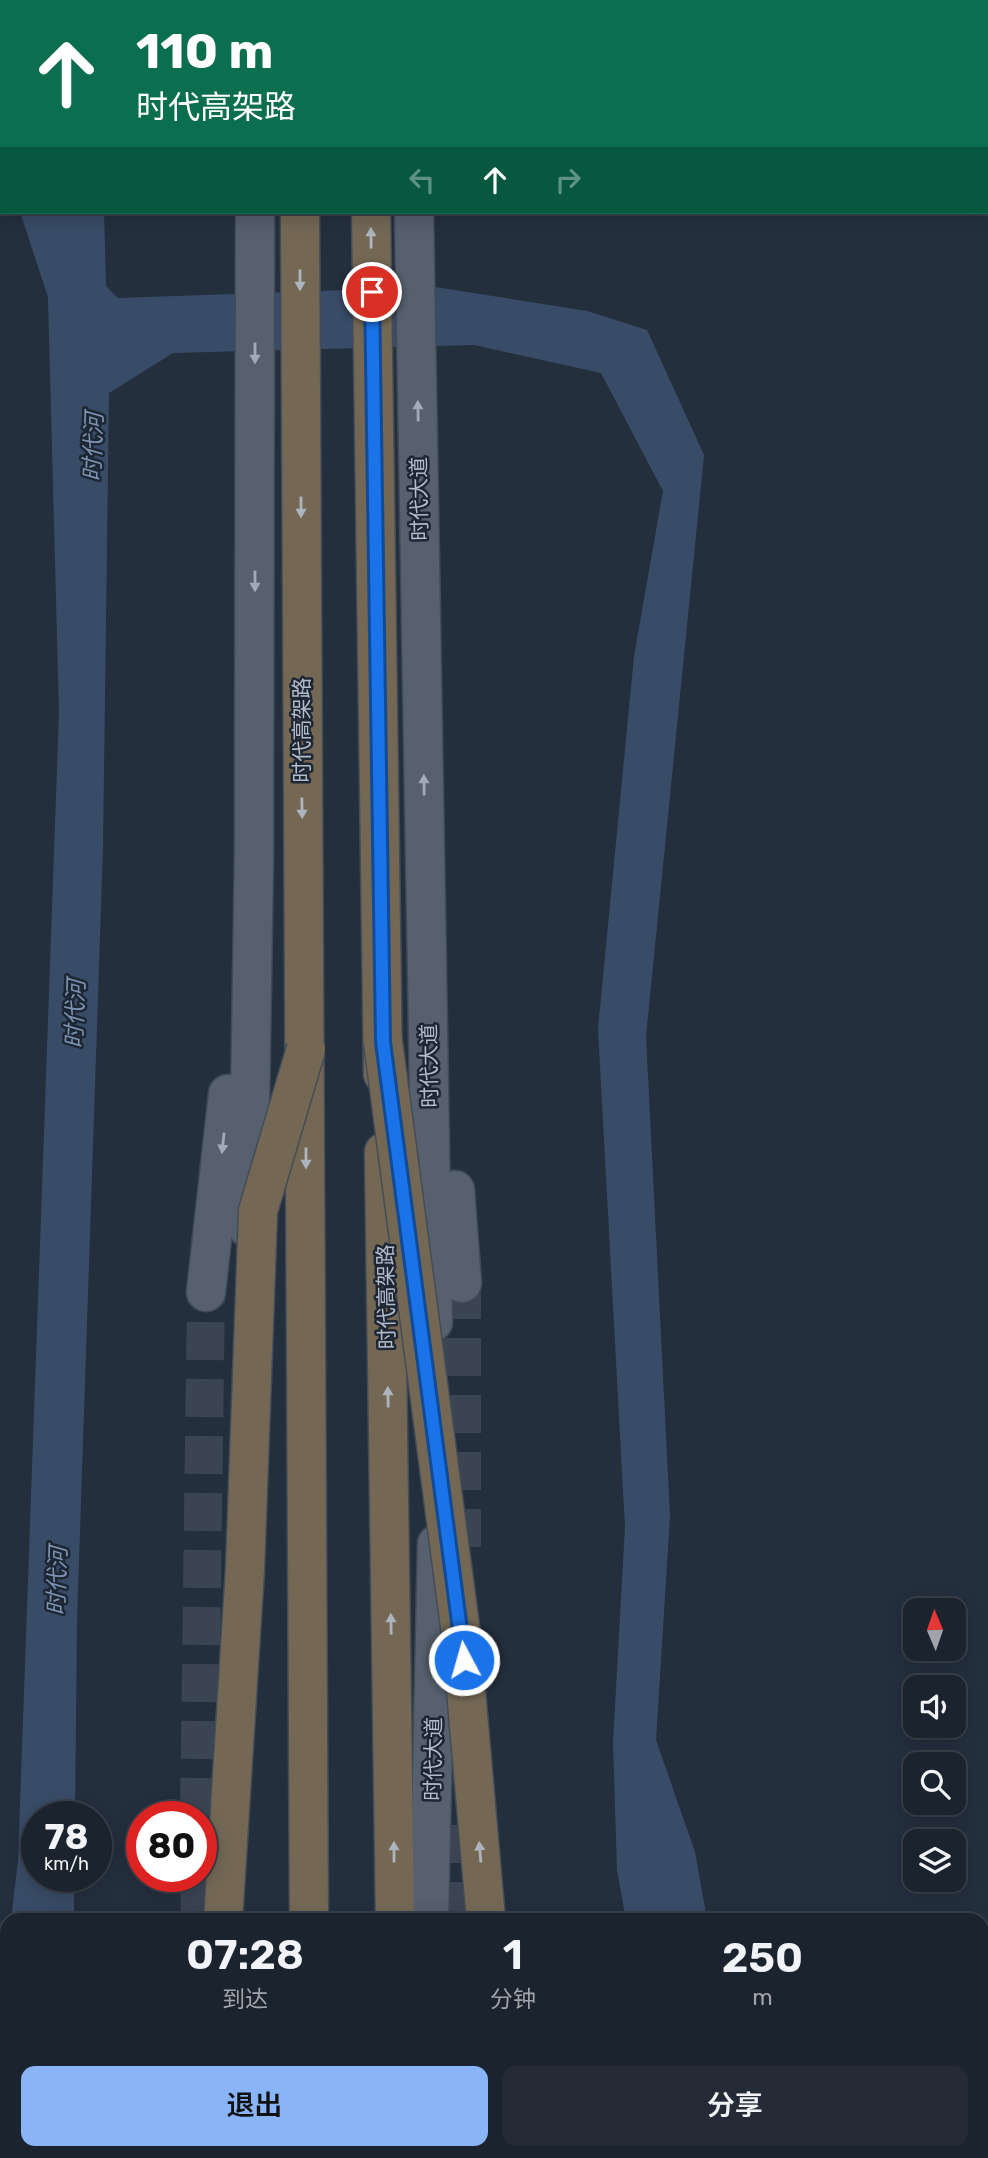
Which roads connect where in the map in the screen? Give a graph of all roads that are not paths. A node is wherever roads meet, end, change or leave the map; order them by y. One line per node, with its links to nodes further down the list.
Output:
1 (255, 214): 6 (main road, one-way to 6)
2 (300, 214): 8 (highway, 时代高架路, one-way to 8)
3 (371, 214): 7 (highway, 时代高架路, one-way to 3)
4 (414, 214): 5 (main road, 时代大道, one-way to 4)
5 (426, 853): 9 (main road); 15 (main road, 时代大道)
6 (254, 856): 10 (main road, one-way to 10); 12 (main road)
7 (383, 1042): 14 (highway, 时代高架路, one-way to 7, bridge); 16 (highway, one-way to 7, bridge)
8 (306, 1049): 11 (highway, bridge); 13 (highway, 时代高架路, one-way to 13, bridge)
9 (463, 1283)
10 (206, 1292)
11 (223, 1913)
12 (235, 1913)
13 (309, 1913)
14 (395, 1913)
15 (429, 1913)
16 (485, 1913)

